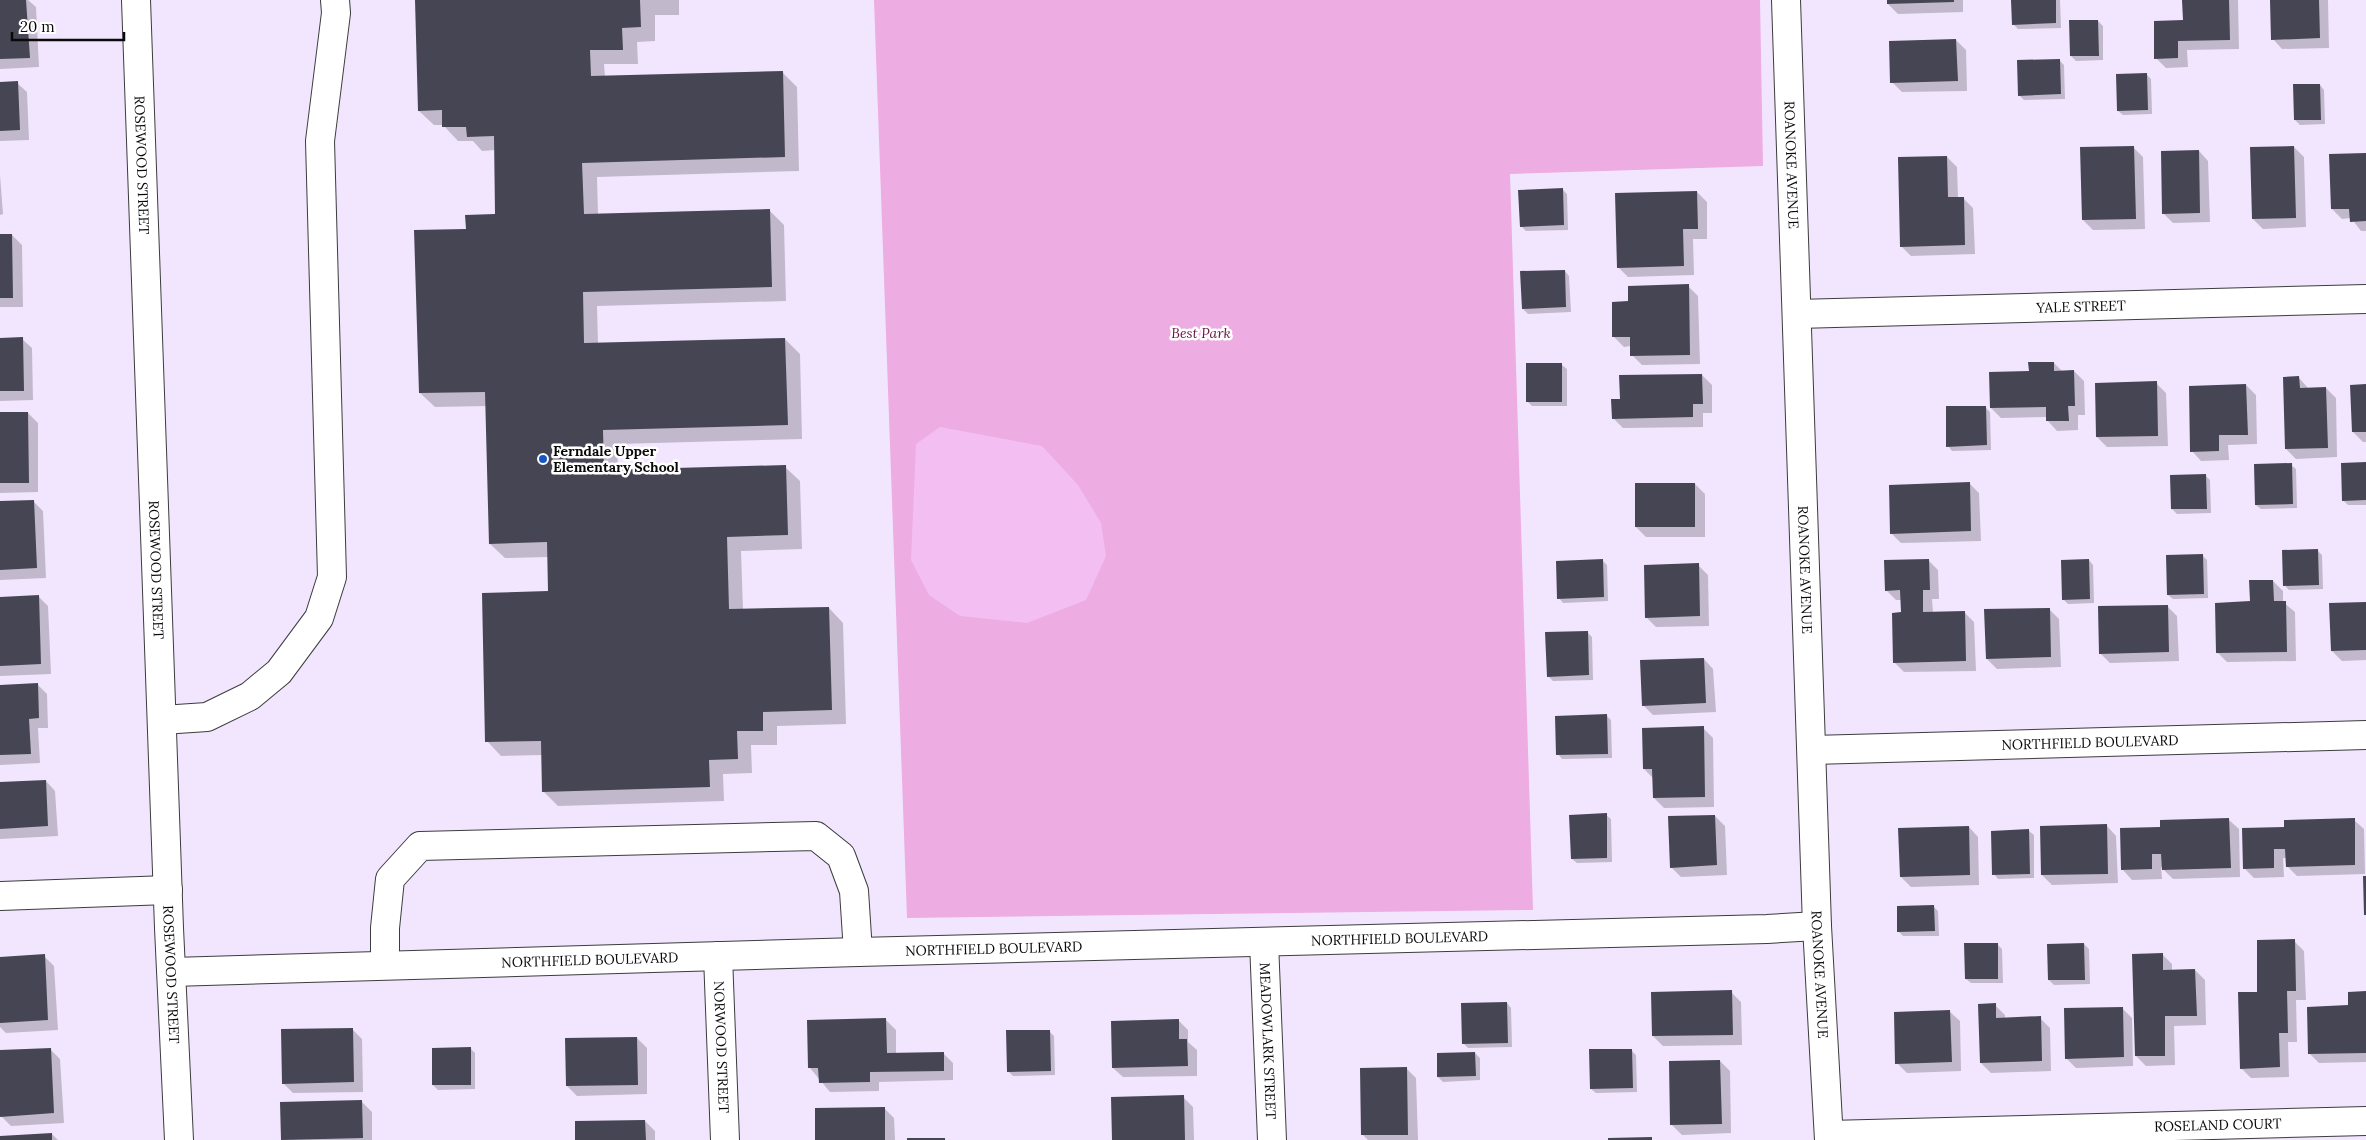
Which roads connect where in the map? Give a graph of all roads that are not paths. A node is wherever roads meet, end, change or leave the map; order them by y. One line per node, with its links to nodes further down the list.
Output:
1 (136, 0): 6 (street, ROSEWOOD STREET)
2 (335, 0): 6 (street)
3 (1786, 0): 5 (street, ROANOKE AVENUE)
4 (2366, 299): 5 (street, YALE STREET)
5 (1796, 314): 8 (street, ROANOKE AVENUE)
6 (162, 720): 9 (street, ROSEWOOD STREET)
7 (2366, 735): 8 (street, NORTHFIELD BOULEVARD)
8 (1812, 750): 11 (street, ROANOKE AVENUE)
9 (168, 890): 10 (street); 16 (street, ROSEWOOD STREET)
10 (0, 896)
11 (1817, 926): 12 (street, NORTHFIELD BOULEVARD); 18 (street, ROANOKE AVENUE)
12 (1264, 942): 13 (street, NORTHFIELD BOULEVARD); 21 (street, MEADOWLARK STREET)
13 (858, 952): 14 (street, NORTHFIELD BOULEVARD); 15 (street)
14 (718, 956): 15 (street, NORTHFIELD BOULEVARD); 20 (street, NORWOOD STREET)
15 (385, 965): 16 (street, NORTHFIELD BOULEVARD)
16 (172, 972): 19 (street, ROSEWOOD STREET)
17 (2366, 1121): 18 (street, ROSELAND COURT)
18 (1829, 1138)
19 (179, 1140)
20 (725, 1140)
21 (1272, 1140)

